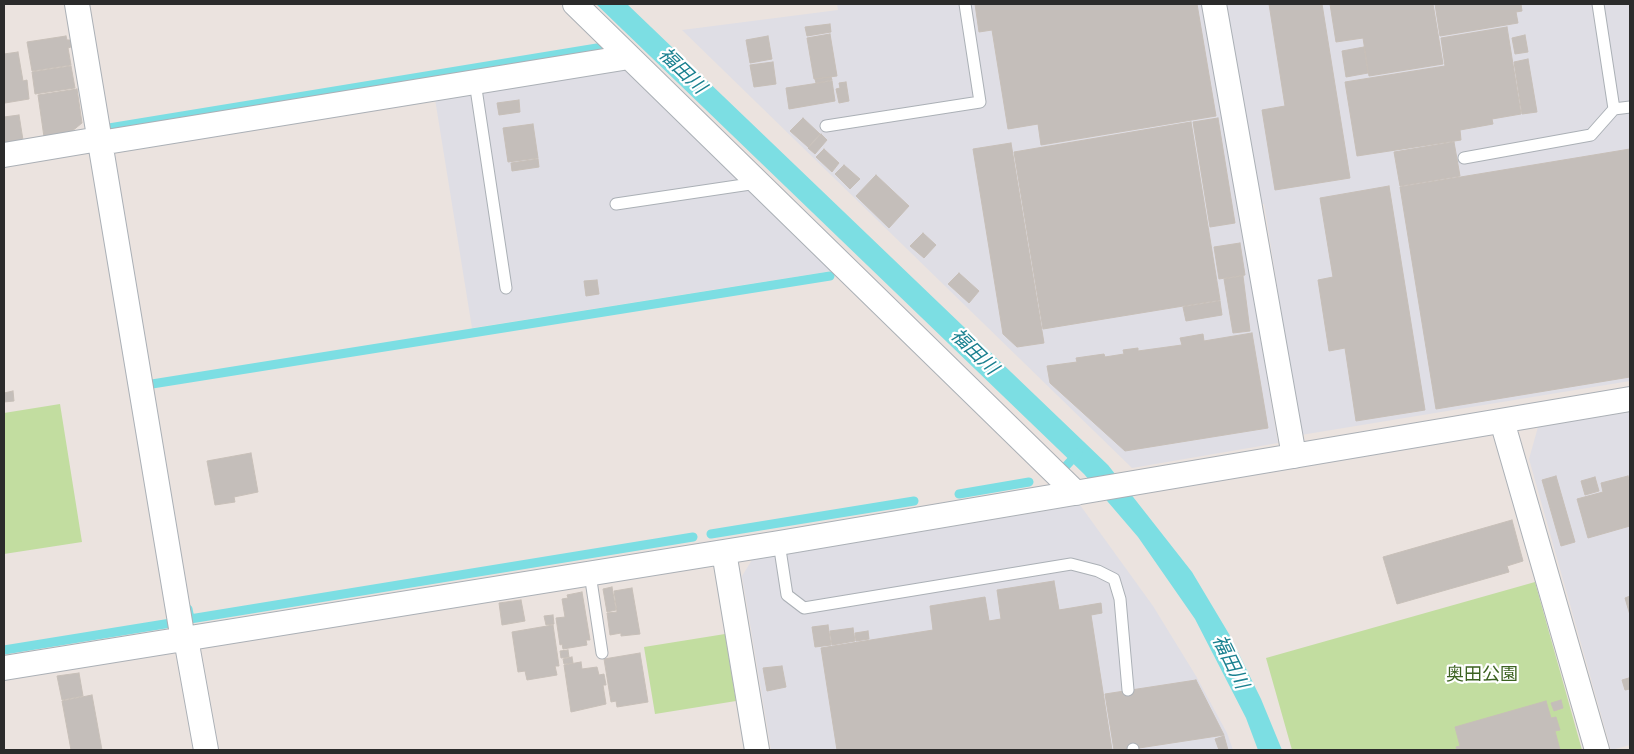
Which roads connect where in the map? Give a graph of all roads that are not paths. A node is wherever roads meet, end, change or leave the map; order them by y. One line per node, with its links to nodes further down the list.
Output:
1 (77, 4): 11 (street)
2 (575, 4): 6 (street)
3 (965, 4): 10 (lane)
4 (1214, 4): 19 (street)
5 (1598, 4): 9 (lane)
6 (629, 57): 7 (street); 14 (street)
7 (475, 82): 11 (street); 16 (lane)
8 (1630, 107): 9 (lane)
9 (1614, 109): 13 (lane)
10 (826, 126)
11 (100, 141): 12 (street); 24 (street)
12 (4, 155)
13 (1464, 158)
14 (759, 182): 15 (lane); 20 (street)
15 (616, 204)
16 (506, 288)
17 (1630, 399): 18 (street)
18 (1502, 421): 19 (street); 30 (street)
19 (1294, 456): 20 (street)
20 (1079, 492): 21 (street)
21 (779, 543): 22 (street); 27 (lane)
22 (724, 552): 23 (street); 29 (street)
23 (590, 574): 24 (street); 25 (lane)
24 (185, 640): 26 (street); 28 (street)
25 (602, 653)
26 (4, 668)
27 (1128, 690)
28 (206, 750)
29 (757, 750)
30 (1597, 750)

